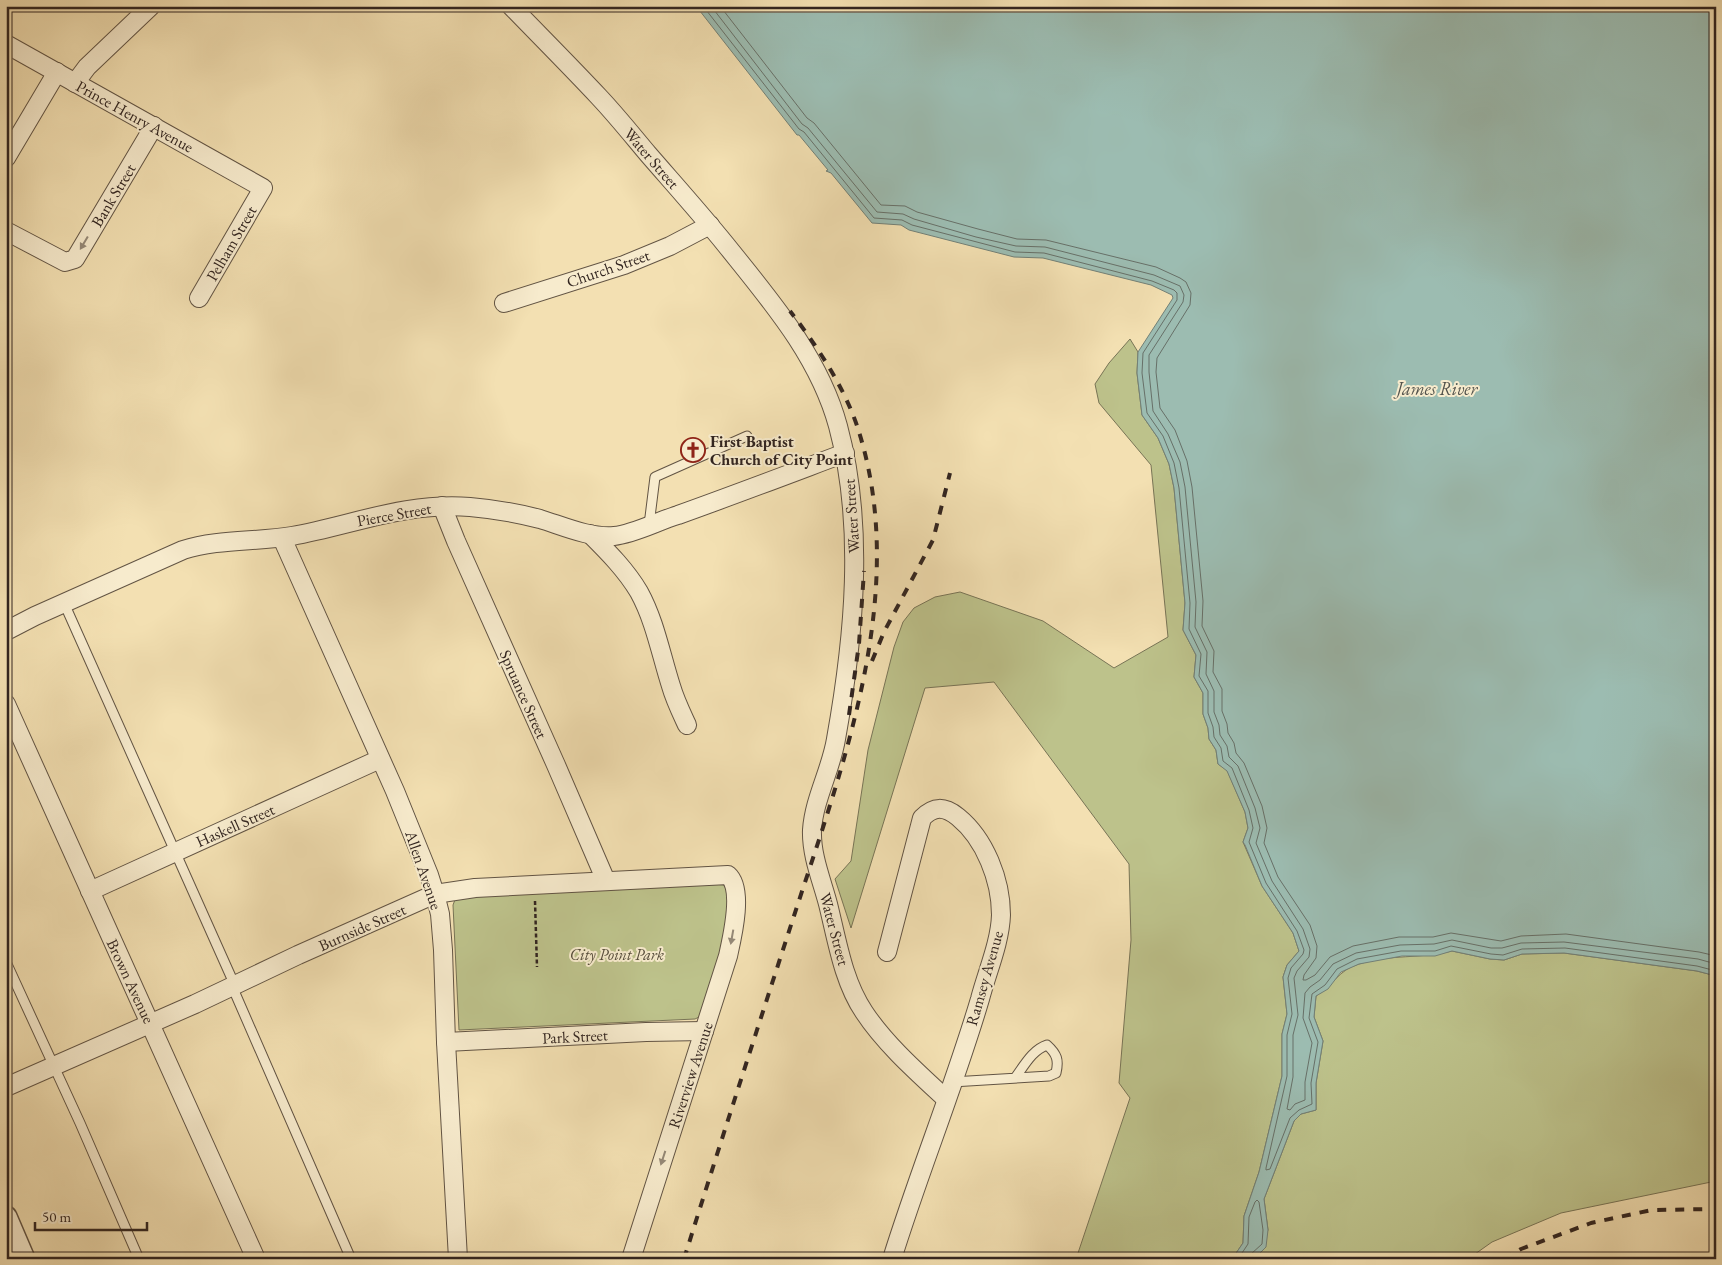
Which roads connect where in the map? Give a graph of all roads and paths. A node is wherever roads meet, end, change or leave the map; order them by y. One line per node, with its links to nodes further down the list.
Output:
1 (150, 6): 5 (street)
2 (511, 6): 9 (street, Water Street)
3 (6, 44): 4 (street, Prince Henry Avenue)
4 (56, 72): 5 (street, Prince Henry Avenue); 7 (street)
5 (75, 83): 6 (street, Prince Henry Avenue)
6 (154, 126): 8 (street, Prince Henry Avenue); 10 (street, Bank Street, one-way to 10)
7 (6, 158)
8 (263, 188): 11 (street, Pelham Street)
9 (710, 225): 12 (street, Church Street); 14 (street, Water Street)
10 (6, 231)
11 (199, 298)
12 (504, 303)
13 (747, 436): 16 (lane)
14 (845, 454): 16 (street, Pierce Street); 40 (street, Water Street)
15 (442, 506): 17 (street, Pierce Street); 18 (street, Pierce Street); 25 (street, Spruance Street)
16 (648, 525): 17 (street, Pierce Street)
17 (590, 534): 22 (street)
18 (282, 538): 19 (street, Pierce Street); 23 (street, Allen Avenue)
19 (64, 603): 20 (street, Pierce Street); 24 (lane)
20 (6, 631)
21 (6, 704): 28 (street, Brown Avenue)
22 (687, 725)
23 (380, 759): 24 (street, Haskell Street); 29 (street, Allen Avenue)
24 (174, 852): 28 (street, Haskell Street); 33 (lane)
25 (606, 881): 26 (street, Burnside Street); 27 (street, Burnside Street)
26 (534, 885): 29 (street, Burnside Street); 32 (path)
27 (735, 888): 35 (street, Riverview Avenue, one-way to 35)
28 (90, 891): 34 (street, Brown Avenue)
29 (435, 894): 33 (street, Burnside Street); 36 (street, Allen Avenue)
30 (886, 952): 40 (street, Ramsey Avenue)
31 (6, 962): 37 (lane)
32 (537, 967)
33 (234, 985): 34 (street, Burnside Street); 45 (lane)
34 (151, 1022): 37 (street, Burnside Street); 44 (street, Brown Avenue)
35 (704, 1031): 36 (street, Park Street); 47 (street, Riverview Avenue, one-way to 47)
36 (446, 1042): 46 (street, Allen Avenue)
37 (53, 1065): 39 (street, Burnside Street); 43 (lane)
38 (1015, 1078): 38 (lane); 40 (lane)
39 (6, 1087)
40 (948, 1091): 48 (street, Ramsey Avenue)
41 (6, 1217): 42 (street)
42 (20, 1256)
43 (139, 1259)
44 (256, 1259)
45 (351, 1259)
46 (458, 1259)
47 (630, 1259)
48 (892, 1259)

